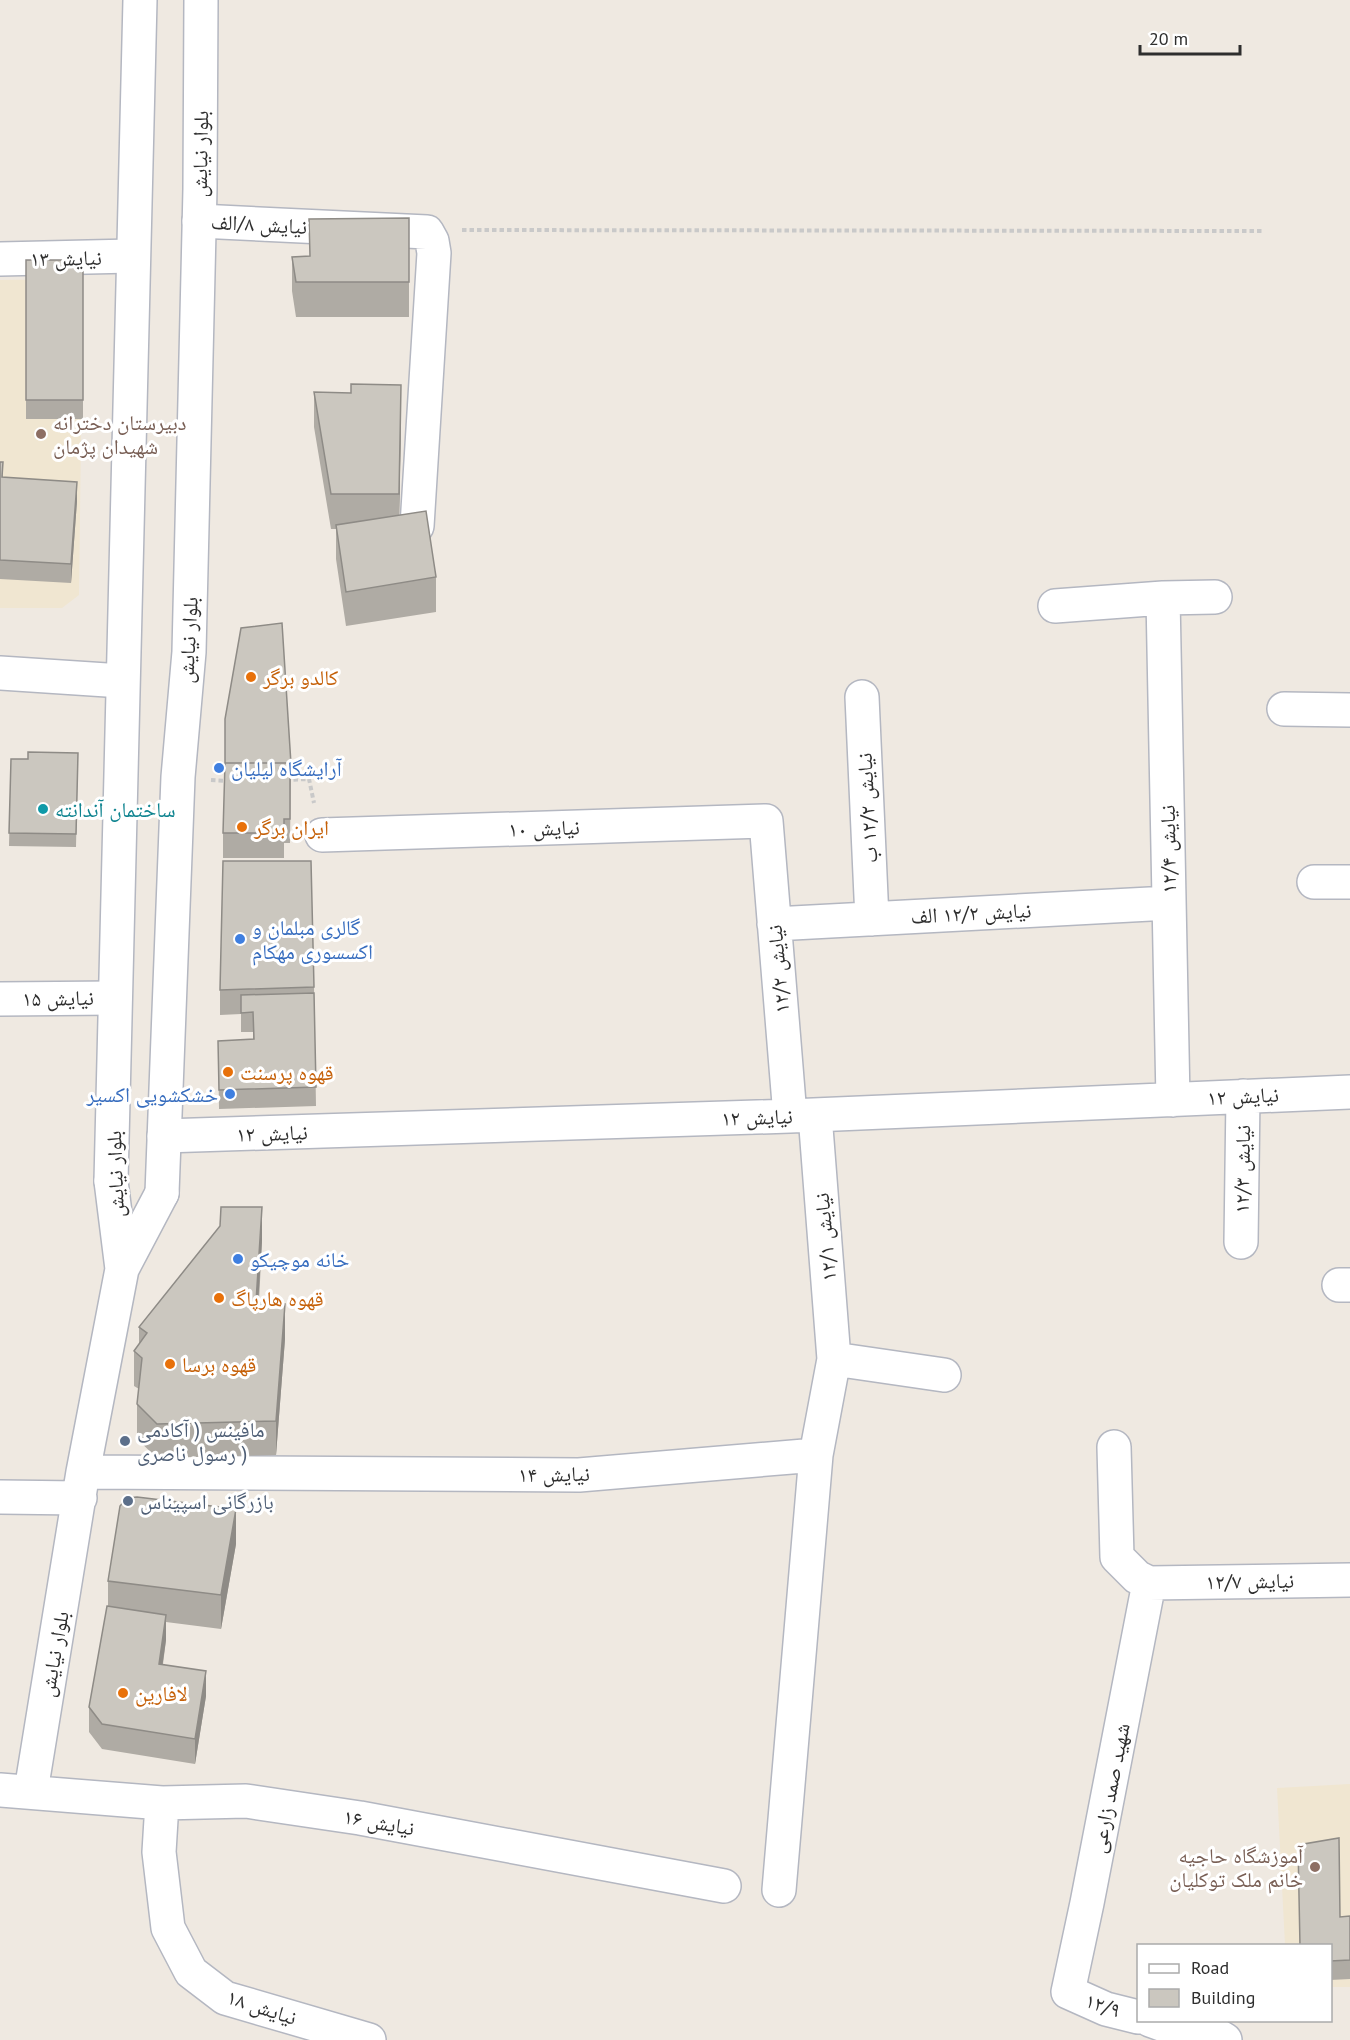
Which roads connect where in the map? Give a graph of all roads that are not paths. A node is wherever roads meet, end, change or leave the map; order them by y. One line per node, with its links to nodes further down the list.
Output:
1 (140, 0): 4 (street, بلوار نیایش)
2 (201, 0): 3 (street, بلوار نیایش)
3 (199, 221): 6 (street, نیایش ۸/الف); 28 (street, بلوار نیایش)
4 (132, 256): 5 (street, نیایش ۱۳); 11 (street, بلوار نیایش)
5 (0, 259)
6 (417, 526)
7 (1215, 597): 8 (street)
8 (1163, 598): 9 (street); 19 (street, ۱۲/۴ نیایش)
9 (1055, 606)
10 (0, 673): 11 (street)
11 (122, 681): 22 (street, بلوار نیایش)
12 (862, 697): 20 (street, نیایش ۱۲/۲ ب)
13 (1284, 710): 14 (street)
14 (1350, 710)
15 (766, 821): 16 (street, نیایش ۱۰); 21 (street, ۱۲/۲ نیایش)
16 (322, 835)
17 (1314, 882): 18 (street)
18 (1350, 882)
19 (1169, 903): 20 (street, نیایش ۱۲/۲ الف); 26 (street, ۱۲/۴ نیایش)
20 (872, 919): 21 (street, نیایش ۱۲/۲ الف)
21 (774, 924): 27 (street, ۱۲/۲ نیایش)
22 (116, 998): 23 (street, ۱۵ نیایش); 30 (street, بلوار نیایش)
23 (0, 999)
24 (1350, 1092): 25 (street, نیایش ۱۲)
25 (1243, 1096): 26 (street, نیایش ۱۲); 29 (street, ۱۲/۳ نیایش)
26 (1173, 1100): 27 (street, نیایش ۱۲)
27 (802, 1116): 28 (street, نیایش ۱۲); 31 (street, ۱۲/۱ نیایش)
28 (164, 1136): 30 (street, بلوار نیایش)
29 (1241, 1242)
30 (122, 1269): 35 (street, بلوار نیایش)
31 (834, 1359): 32 (street); 34 (street)
32 (944, 1375)
33 (1114, 1447): 38 (street)
34 (816, 1455): 35 (street, نیایش ۱۴); 42 (street)
35 (81, 1485): 36 (street, نیایش ۱۴); 39 (street, بلوار نیایش)
36 (0, 1497)
37 (1350, 1580): 38 (street, ۱۲/۷ نیایش)
38 (1149, 1583): 43 (street, شهید صمد زارعی)
39 (15, 1791): 40 (street, نیایش ۱۶)
40 (162, 1803): 41 (street, نیایش ۱۶); 46 (street, نیایش ۱۸)
41 (724, 1886)
42 (779, 1890)
43 (1068, 1992): 44 (street, ۱۲/۹)
44 (1137, 2017)
45 (1156, 2022): 47 (street)
46 (369, 2040)
47 (1225, 2040)

